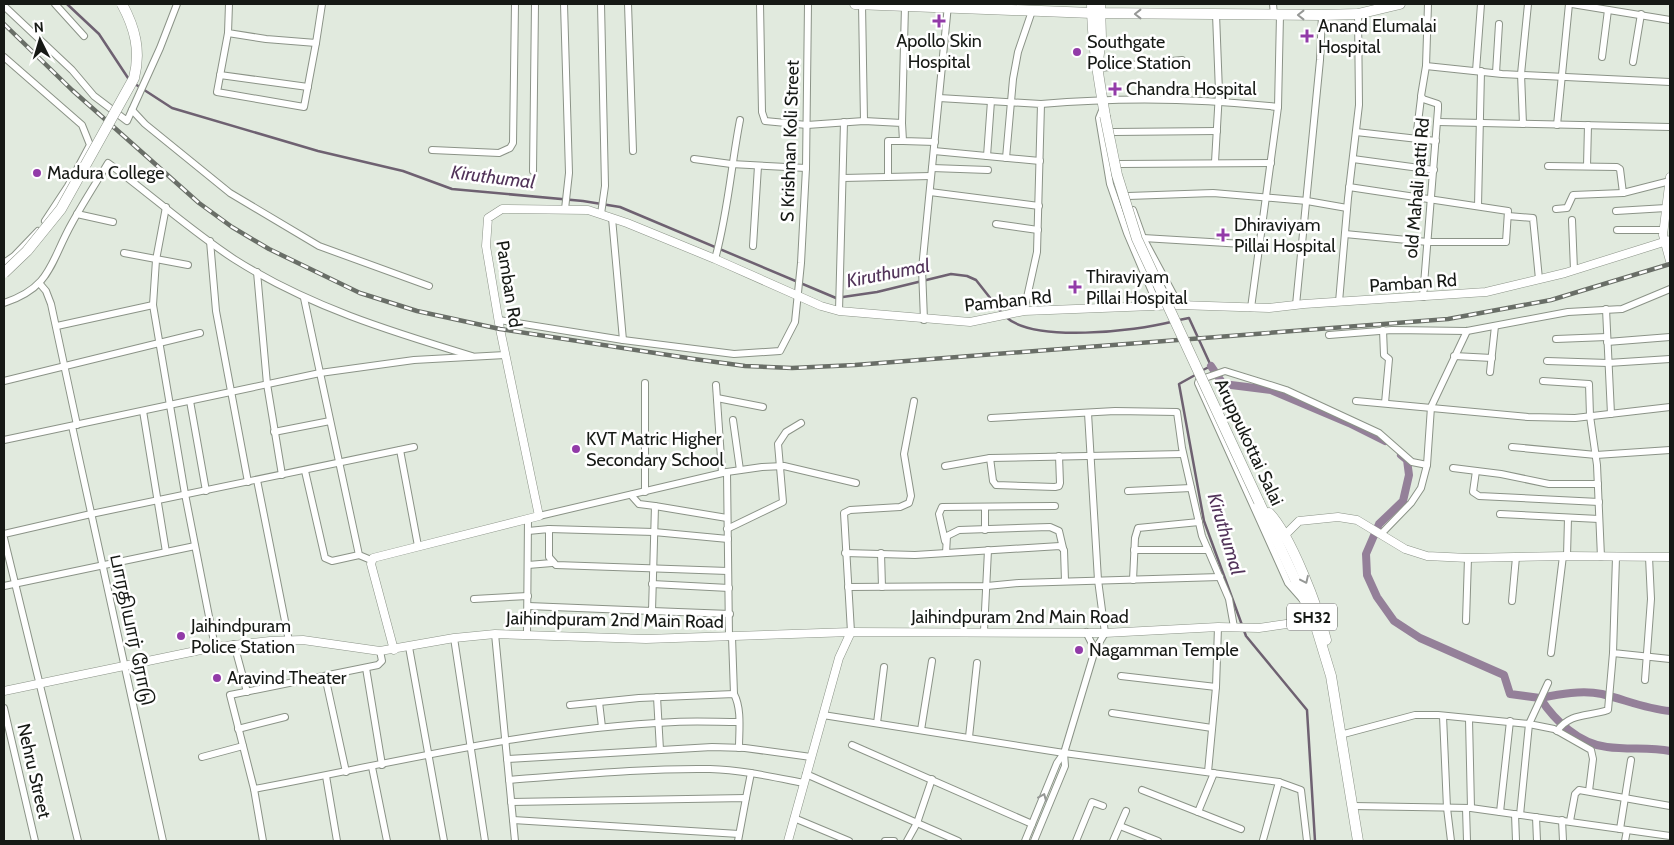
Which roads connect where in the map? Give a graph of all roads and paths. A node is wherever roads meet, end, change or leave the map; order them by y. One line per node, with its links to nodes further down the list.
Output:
1 (55, 4): 34 (street)
2 (122, 4): 140 (main road, bridge)
3 (177, 4): 57 (street)
4 (229, 4): 33 (street)
5 (322, 4): 35 (street)
6 (515, 4): 76 (street)
7 (535, 4): 95 (street)
8 (564, 4): 107 (street)
9 (601, 4): 115 (street)
10 (628, 4): 77 (street)
11 (760, 4): 64 (street)
12 (808, 4): 64 (street, S Krishnan Koli Street)
13 (855, 4): 14 (main road)
14 (862, 4): 21 (main road); 59 (street)
15 (1400, 4): 28 (main road)
16 (1428, 4): 41 (street, old Mahali patti Rd)
17 (1481, 4): 42 (street)
18 (1528, 4): 44 (street)
19 (1571, 4): 24 (street); 46 (street)
20 (4, 6): 57 (street)
21 (905, 6): 22 (main road); 62 (street)
22 (948, 6): 25 (main road); 49 (street)
23 (1096, 9): 25 (main road); 27 (main road, one-way to 23); 40 (main road, Aruppukottai Salai / SH32)
24 (1608, 10): 29 (street); 37 (street)
25 (1032, 11): 53 (street)
26 (1276, 11): 27 (main road); 30 (main road, one-way to 26); 56 (street)
27 (1216, 14): 51 (street)
28 (1358, 14): 30 (main road); 71 (street)
29 (1641, 14): 31 (street); 39 (street)
30 (1322, 15): 106 (street)
31 (1670, 20)
32 (1499, 24): 43 (street)
33 (228, 33): 35 (street); 45 (street)
34 (84, 36)
35 (316, 43): 48 (street)
36 (4, 57): 136 (street)
37 (1602, 57)
38 (1182, 60): 40 (street)
39 (1633, 62)
40 (1098, 64): 55 (main road, Aruppukottai Salai / SH32)
41 (1426, 66): 42 (street); 50 (street, old Mahali patti Rd)
42 (1479, 71): 43 (street); 63 (street)
43 (1496, 73): 44 (street)
44 (1522, 74): 46 (street); 65 (street)
45 (220, 75): 48 (street); 48 (street)
46 (1561, 76): 47 (street); 66 (street)
47 (1670, 82)
48 (308, 87)
49 (939, 98): 52 (street); 75 (street)
50 (1421, 98): 61 (street, old Mahali patti Rd); 72 (street)
51 (1219, 100): 55 (street); 56 (street); 69 (street)
52 (990, 101): 53 (street); 79 (street)
53 (1011, 102): 54 (street); 80 (street)
54 (1041, 104): 55 (street); 83 (street)
55 (1103, 107): 70 (street); 153 (street); 237 (main road, Aruppukottai Salai / SH32, bridge)
56 (1278, 107): 85 (street)
57 (132, 110): 143 (street)
58 (740, 120): 86 (street)
59 (864, 121): 60 (street); 62 (street)
60 (844, 122): 64 (street); 98 (street)
61 (1438, 122): 63 (street); 74 (street, old Mahali patti Rd)
62 (902, 123): 73 (street)
63 (1480, 123): 65 (street); 109 (street)
64 (807, 124): 91 (street, S Krishnan Koli Street)
65 (1523, 124): 66 (street)
66 (1557, 125): 67 (street)
67 (1588, 125): 68 (street); 90 (street)
68 (1670, 126)
69 (1217, 130): 70 (street); 84 (street)
70 (1113, 132): 87 (street)
71 (1356, 132): 72 (street); 82 (street)
72 (1416, 139): 74 (street)
73 (903, 141): 75 (street); 96 (street)
74 (1436, 141): 94 (street, old Mahali patti Rd)
75 (935, 142): 78 (street)
76 (432, 150)
77 (633, 151)
78 (934, 151): 79 (street); 92 (street)
79 (987, 156): 80 (street)
80 (1006, 158): 83 (street)
81 (694, 159): 86 (street)
82 (1352, 159): 94 (street); 100 (street)
83 (1040, 161): 108 (street)
84 (1216, 162): 85 (street); 87 (street)
85 (1271, 163): 104 (street)
86 (732, 164): 88 (street); 133 (street)
87 (1119, 164): 103 (street)
88 (758, 166): 91 (street); 131 (street)
89 (1548, 166): 90 (street)
90 (1587, 166): 102 (street)
91 (806, 168): 145 (street, S Krishnan Koli Street)
92 (932, 168): 93 (street); 97 (street)
93 (988, 170)
94 (1434, 170): 105 (street, old Mahali patti Rd)
95 (533, 171)
96 (888, 176): 97 (street); 98 (street)
97 (931, 176): 101 (street)
98 (843, 178): 154 (street)
99 (1670, 179): 102 (street); 112 (street)
100 (1349, 187): 105 (street); 111 (street)
101 (930, 192): 108 (street); 159 (street)
102 (1623, 193): 113 (street)
103 (1128, 196): 104 (street); 126 (street)
104 (1266, 197): 106 (street); 130 (street)
105 (1431, 199): 109 (street); 128 (street, old Mahali patti Rd)
106 (1307, 201): 111 (street); 152 (street)
107 (566, 206): 115 (street, Pamban Rd); 158 (street, Pamban Rd)
108 (1039, 206): 122 (street)
109 (1478, 206): 117 (street)
110 (166, 207): 116 (street); 127 (street); 134 (street)
111 (1347, 208): 125 (street)
112 (1666, 208): 114 (street); 124 (street)
113 (1556, 209)
114 (1616, 210)
115 (602, 211): 118 (street, Pamban Rd)
116 (78, 214): 120 (street); 142 (street)
117 (1508, 216): 128 (street); 141 (street)
118 (612, 218): 133 (street, Pamban Rd); 168 (street)
119 (1572, 220): 138 (street)
120 (113, 222)
121 (996, 224): 122 (street)
122 (1038, 230): 157 (street)
123 (1617, 230): 124 (street)
124 (1664, 230): 129 (street)
125 (1345, 234): 128 (street); 148 (street)
126 (1143, 238): 130 (street); 151 (street)
127 (210, 241): 139 (street); 186 (street)
128 (1428, 242): 146 (street, old Mahali patti Rd)
129 (1667, 243): 135 (street); 138 (street, Pamban Rd)
130 (1260, 245): 155 (street)
131 (753, 246)
132 (124, 253): 134 (street)
133 (716, 256): 145 (street, Pamban Rd)
134 (156, 260): 137 (street); 150 (street)
135 (1670, 261)
136 (4, 264)
137 (188, 265)
138 (1574, 270): 141 (street, Pamban Rd)
139 (257, 272): 147 (street); 184 (street)
140 (4, 273)
141 (1539, 279): 146 (street, Pamban Rd)
142 (40, 284): 149 (street); 160 (street, பாரதியார் ரோடு)
143 (429, 286)
144 (1670, 289): 156 (street)
145 (797, 293): 154 (street, Pamban Rd); 168 (street, S Krishnan Koli Street)
146 (1423, 297): 148 (street, Pamban Rd)
147 (304, 298): 172 (street); 180 (street)
148 (1339, 302): 152 (street, Pamban Rd)
149 (4, 303)
150 (153, 305): 160 (street); 170 (street)
151 (1179, 305): 153 (street, Pamban Rd); 155 (street, Pamban Rd)
152 (1296, 305): 155 (street, Pamban Rd)
153 (1158, 306): 157 (street, Pamban Rd)
154 (840, 307): 159 (street, Pamban Rd)
155 (1251, 308)
156 (1606, 310): 161 (street); 169 (street)
157 (1024, 311): 159 (street, Pamban Rd)
158 (499, 320): 168 (street); 171 (street, Pamban Rd)
159 (924, 320)
160 (56, 326): 178 (street, பாரதியார் ரோடு)
161 (1495, 326): 163 (street); 174 (street)
162 (1383, 330): 163 (street); 165 (street); 191 (street)
163 (1466, 331): 173 (street)
164 (200, 333): 170 (street)
165 (1328, 335)
166 (1670, 337): 169 (street)
167 (1556, 339): 169 (street)
168 (623, 340)
169 (1607, 340): 177 (street)
170 (159, 341): 178 (street); 192 (street)
171 (506, 355): 172 (street); 244 (street, Pamban Rd)
172 (472, 356): 180 (street)
173 (1454, 356): 174 (street); 194 (street)
174 (1492, 358): 179 (street)
175 (1670, 359): 177 (street)
176 (1547, 361): 177 (street)
177 (1608, 363): 198 (street)
178 (65, 364): 181 (street); 204 (street, பாரதியார் ரோடு)
179 (1490, 372)
180 (320, 373): 184 (street); 202 (street)
181 (4, 381)
182 (1543, 381): 199 (street)
183 (645, 383): 233 (street)
184 (267, 384): 186 (street); 205 (street)
185 (716, 385): 187 (street)
186 (231, 392): 189 (street); 227 (street)
187 (717, 398): 193 (street); 224 (street)
188 (1356, 400): 191 (street)
189 (190, 401): 192 (street); 231 (street)
190 (914, 401): 268 (street)
191 (1385, 403): 194 (street)
192 (169, 405): 196 (street); 234 (street)
193 (763, 407)
194 (1430, 407): 199 (street); 217 (street)
195 (1670, 407): 198 (street)
196 (142, 411): 204 (street); 236 (street)
197 (1088, 413): 200 (street); 211 (street); 214 (street)
198 (1611, 414): 199 (street)
199 (1590, 416): 212 (street)
200 (991, 418)
201 (733, 420): 221 (street)
202 (330, 421): 205 (street); 216 (street)
203 (801, 423): 218 (street)
204 (74, 425): 206 (street); 242 (street, பாரதியார் ரோடு)
205 (274, 432): 225 (street)
206 (4, 440)
207 (414, 447): 209 (street)
208 (1512, 448): 212 (street)
209 (400, 450): 216 (street); 262 (street)
210 (1670, 450): 212 (street)
211 (1184, 454): 214 (street); 230 (street)
212 (1596, 455): 229 (street)
213 (1059, 456): 214 (street); 215 (street); 215 (street)
214 (1090, 456): 286 (street)
215 (990, 458): 219 (street)
216 (340, 463): 222 (street); 271 (street)
217 (1427, 465): 256 (street); 298 (street)
218 (779, 466): 221 (street); 228 (street); 251 (street)
219 (945, 466)
220 (1453, 468): 223 (street)
221 (740, 470): 224 (street)
222 (305, 471): 225 (street); 271 (street)
223 (1476, 471): 229 (street); 238 (street)
224 (725, 473): 233 (street); 245 (street)
225 (282, 476): 226 (street)
226 (257, 480): 227 (street); 315 (street)
227 (248, 482): 231 (street)
228 (856, 483)
229 (1598, 484): 238 (street)
230 (1191, 488): 232 (street); 249 (street)
231 (206, 490): 234 (street)
232 (1128, 491)
233 (644, 492): 235 (street)
234 (185, 494): 236 (street); 261 (street)
235 (631, 495): 239 (street); 244 (street)
236 (156, 501): 242 (street); 267 (street)
237 (1259, 502): 257 (main road); 298 (main road, Aruppukottai Salai / SH32)
238 (1599, 502): 248 (street)
239 (655, 506): 245 (street); 254 (street)
240 (985, 506): 241 (street); 252 (street); 260 (street)
241 (1055, 506)
242 (91, 514): 255 (street); 281 (street, பாரதியார் ரோடு)
243 (1500, 514): 246 (street)
244 (539, 516): 247 (street)
245 (727, 518): 251 (street)
246 (1568, 518): 248 (street); 272 (street)
247 (528, 519): 253 (street); 262 (street)
248 (1599, 520): 274 (street)
249 (1199, 522): 265 (street); 266 (street)
250 (549, 529): 253 (street); 254 (street); 280 (street)
251 (727, 529): 259 (street)
252 (985, 530): 260 (street); 263 (street)
253 (528, 531): 282 (street)
254 (654, 532): 259 (street); 283 (street)
255 (4, 534)
256 (1381, 534): 257 (street); 278 (street)
257 (1284, 536): 351 (main road, one-way to 351)
258 (4, 538): 289 (street)
259 (728, 539): 284 (street)
260 (945, 541): 270 (street)
261 (195, 546): 267 (street); 318 (street)
262 (418, 546): 279 (street)
263 (1063, 548): 264 (street); 288 (street)
264 (988, 550): 270 (street); 292 (street)
265 (1134, 550): 266 (street); 287 (street)
266 (1208, 550): 285 (street)
267 (166, 552): 281 (street)
268 (845, 553): 269 (street); 293 (street)
269 (880, 553): 270 (street); 294 (street)
270 (946, 553)
271 (359, 555): 279 (street)
272 (1565, 556): 273 (street); 274 (street); 322 (street)
273 (1516, 557): 278 (street); 299 (street)
274 (1601, 557): 275 (street)
275 (1616, 557): 276 (street); 323 (street)
276 (1649, 557): 277 (street); 324 (street)
277 (1670, 557)
278 (1468, 558): 304 (street)
279 (371, 560): 319 (street)
280 (552, 563): 282 (street); 283 (street)
281 (102, 566): 289 (street); 328 (street, பாரதியார் ரோடு)
282 (528, 566): 296 (street)
283 (653, 569): 284 (street); 290 (street)
284 (728, 571): 295 (street)
285 (1220, 578): 287 (street); 306 (street)
286 (1098, 580): 287 (street); 288 (street); 310 (street)
287 (1134, 580)
288 (1065, 581): 292 (street)
289 (16, 583): 291 (street); 335 (street)
290 (652, 584): 295 (street); 301 (street)
291 (4, 586)
292 (987, 586): 294 (street); 307 (street)
293 (848, 587): 294 (street); 308 (street)
294 (882, 587)
295 (729, 588): 302 (street)
296 (528, 596): 297 (street); 300 (street)
297 (474, 599)
298 (1303, 600): 303 (main road, Aruppukottai Salai / SH32)
299 (1512, 601)
300 (528, 606): 301 (street); 312 (street)
301 (652, 611): 302 (street)
302 (730, 614): 313 (street)
303 (1314, 620): 306 (street, Jaihindpuram 2nd Main Road); 351 (main road, Aruppukottai Salai / SH32)
304 (1466, 621)
305 (1218, 627): 306 (street, Jaihindpuram 2nd Main Road); 310 (street, Jaihindpuram 2nd Main Road); 336 (street)
306 (1234, 627)
307 (984, 631): 308 (street, Jaihindpuram 2nd Main Road); 309 (street, Jaihindpuram 2nd Main Road)
308 (851, 632): 313 (street, Jaihindpuram 2nd Main Road); 345 (street)
309 (1086, 632): 310 (street, Jaihindpuram 2nd Main Road); 320 (street)
310 (1105, 633): 320 (street)
311 (495, 634): 312 (street, Jaihindpuram 2nd Main Road); 314 (street, Jaihindpuram 2nd Main Road); 362 (street)
312 (527, 634): 313 (street, Jaihindpuram 2nd Main Road)
313 (731, 637): 339 (street)
314 (454, 638): 317 (street, Jaihindpuram 2nd Main Road); 365 (street)
315 (289, 641): 316 (street, Jaihindpuram 2nd Main Road); 321 (street, Jaihindpuram 2nd Main Road)
316 (234, 644): 318 (street, Jaihindpuram 2nd Main Road); 338 (street)
317 (409, 647): 319 (street, Jaihindpuram 2nd Main Road); 369 (street)
318 (215, 648): 328 (street, Jaihindpuram 2nd Main Road)
319 (394, 650): 321 (street, Jaihindpuram 2nd Main Road)
320 (1095, 650): 368 (street)
321 (380, 651): 330 (street)
322 (1551, 653)
323 (1613, 653): 324 (street); 357 (street)
324 (1648, 656): 325 (street); 333 (street)
325 (1670, 659)
326 (932, 661): 359 (street)
327 (976, 664): 361 (street)
328 (124, 666): 335 (street, Jaihindpuram 2nd Main Road); 416 (street, பாரதியார் ரோடு)
329 (884, 667): 353 (street)
330 (366, 668): 331 (street); 374 (street)
331 (326, 676): 338 (street); 376 (street)
332 (1120, 676): 336 (street)
333 (1645, 680)
334 (1548, 683): 354 (street)
335 (40, 684): 337 (street, Jaihindpuram 2nd Main Road); 415 (street)
336 (1216, 687): 356 (street)
337 (4, 691)
338 (247, 692): 358 (street)
339 (734, 694): 340 (street); 350 (street)
340 (658, 697): 341 (street); 352 (street)
341 (599, 702): 342 (street); 355 (street)
342 (570, 705)
343 (4, 708): 414 (street, Nehru Street)
344 (1112, 713): 356 (street)
345 (823, 715): 353 (street); 371 (street)
346 (1443, 716): 348 (street); 360 (street); 394 (street)
347 (285, 717): 358 (street)
348 (1469, 720): 349 (street); 395 (street)
349 (1510, 721): 354 (street); 398 (street)
350 (739, 722): 352 (street); 366 (street)
351 (1340, 722): 360 (main road, Aruppukottai Salai / SH32)
352 (659, 723): 355 (street); 367 (street)
353 (877, 723): 359 (street)
354 (1530, 724): 357 (street); 399 (street)
355 (602, 727): 362 (street)
356 (1212, 728): 378 (street)
357 (1559, 728): 387 (street)
358 (238, 729): 364 (street)
359 (921, 730): 361 (street)
360 (1340, 736): 392 (main road, Aruppukottai Salai / SH32)
361 (968, 737): 368 (street)
362 (505, 741): 365 (street); 372 (street)
363 (852, 745): 381 (street)
364 (243, 746): 370 (street); 385 (street)
365 (471, 747): 369 (street); 421 (street)
366 (745, 748): 367 (street); 371 (street)
367 (660, 750): 372 (street)
368 (1064, 754): 378 (street); 406 (street, one-way to 368); 430 (street)
369 (429, 756): 374 (street); 420 (street)
370 (202, 757)
371 (811, 757): 379 (street)
372 (507, 759): 382 (street)
373 (1631, 760): 388 (street)
374 (382, 765): 375 (street)
375 (372, 767): 376 (street); 419 (street)
376 (346, 772): 380 (street)
377 (748, 772): 382 (street); 384 (street); 389 (street)
378 (1211, 772): 383 (street); 397 (street)
379 (806, 774): 384 (street); 405 (street)
380 (326, 776): 385 (street); 418 (street)
381 (932, 779): 405 (street); 406 (street)
382 (509, 780): 390 (street)
383 (1279, 782): 413 (street); 434 (street)
384 (804, 783): 401 (street)
385 (254, 790): 417 (street)
386 (1142, 790): 397 (street)
387 (1589, 791): 388 (street); 404 (street)
388 (1625, 796): 393 (street); 408 (street)
389 (743, 798): 390 (street); 410 (street)
390 (511, 802): 402 (street)
391 (1104, 806): 431 (street)
392 (1353, 806): 394 (street); 435 (main road, Aruppukottai Salai / SH32)
393 (1670, 806)
394 (1447, 808): 395 (street); 436 (street)
395 (1468, 808): 398 (street); 437 (street)
396 (1126, 811): 407 (street)
397 (1198, 812): 409 (street)
398 (1500, 812): 399 (street)
399 (1518, 815): 400 (street); 438 (street)
400 (1536, 817): 403 (street); 439 (street)
401 (794, 818): 412 (street); 423 (street)
402 (513, 820): 410 (street); 422 (street)
403 (1562, 820): 404 (street); 440 (street)
404 (1570, 821): 408 (street)
405 (917, 823): 427 (street); 428 (street)
406 (1032, 824): 429 (street)
407 (1120, 826): 432 (street); 433 (street)
408 (1623, 829): 411 (street); 441 (street)
409 (1241, 830)
410 (737, 836)
411 (1670, 836)
412 (841, 840): 424 (street)
413 (1263, 840)
414 (35, 841)
415 (78, 841)
416 (163, 841)
417 (263, 841)
418 (336, 841)
419 (387, 841)
420 (444, 841)
421 (485, 841)
422 (514, 841)
423 (788, 841)
424 (849, 841)
425 (885, 841): 426 (street)
426 (894, 841)
427 (907, 841)
428 (958, 841)
429 (1025, 841)
430 (1034, 841)
431 (1076, 841)
432 (1113, 841)
433 (1158, 841)
434 (1307, 841)
435 (1358, 841)
436 (1451, 841)
437 (1467, 841)
438 (1516, 841)
439 (1537, 841)
440 (1563, 841)
441 (1625, 841)

